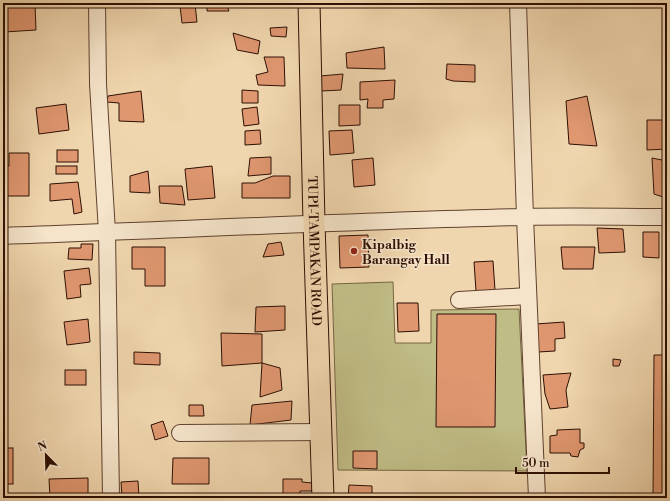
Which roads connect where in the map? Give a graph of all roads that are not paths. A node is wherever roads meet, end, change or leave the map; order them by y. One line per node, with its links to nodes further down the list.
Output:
1 (97, 3): 7 (street)
2 (309, 3): 6 (main road, TUPI-TAMPAKAN ROAD)
3 (518, 3): 4 (street)
4 (525, 217): 5 (street); 6 (street); 9 (street)
5 (667, 217)
6 (314, 223): 7 (street); 11 (main road, TUPI-TAMPAKAN ROAD)
7 (107, 232): 8 (street); 13 (street)
8 (3, 236)
9 (528, 296): 10 (street); 15 (street)
10 (459, 300)
11 (321, 432): 12 (street); 14 (main road, TUPI-TAMPAKAN ROAD)
12 (180, 433)
13 (111, 498)
14 (323, 498)
15 (537, 498)

